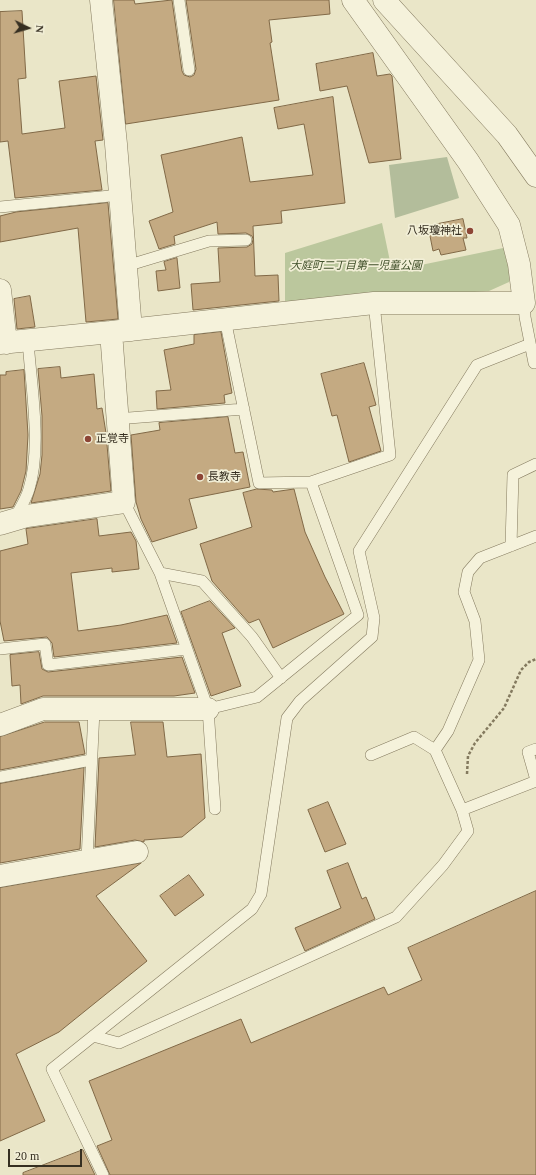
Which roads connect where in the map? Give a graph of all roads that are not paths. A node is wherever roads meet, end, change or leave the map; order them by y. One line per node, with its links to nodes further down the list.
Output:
1 (101, 0): 7 (street)
2 (179, 0): 5 (lane)
3 (353, 0): 13 (street)
4 (384, 0): 6 (street)
5 (189, 70)
6 (536, 176)
7 (120, 195): 8 (lane); 10 (street)
8 (0, 207)
9 (246, 240): 10 (lane)
10 (126, 266): 15 (street)
11 (0, 290): 17 (street)
12 (374, 303): 13 (street); 14 (street); 23 (lane)
13 (524, 303): 18 (lane)
14 (225, 319): 15 (street); 20 (lane)
15 (121, 331): 16 (street); 21 (street)
16 (28, 341): 17 (street); 25 (lane)
17 (3, 343)
18 (530, 344): 19 (lane); 46 (lane)
19 (534, 363)
20 (244, 409): 21 (lane); 23 (lane)
21 (116, 418): 24 (street)
22 (536, 464): 27 (lane)
23 (311, 482): 31 (lane)
24 (124, 502): 25 (street); 28 (lane)
25 (7, 522)
26 (536, 536): 27 (lane)
27 (510, 546): 36 (lane)
28 (160, 574): 30 (lane); 31 (lane)
29 (0, 649): 30 (lane)
30 (187, 650): 32 (lane)
31 (281, 678): 32 (lane)
32 (208, 709): 33 (street); 41 (lane)
33 (94, 710): 34 (street); 38 (lane)
34 (0, 725)
35 (536, 749): 40 (lane)
36 (435, 750): 37 (lane); 42 (lane)
37 (371, 756)
38 (91, 760): 39 (lane); 44 (lane)
39 (0, 777)
40 (536, 780): 42 (lane)
41 (215, 810)
42 (462, 810): 46 (lane)
43 (137, 852): 44 (street)
44 (87, 860): 45 (street)
45 (0, 876)
46 (93, 1036): 47 (lane)
47 (103, 1175)

